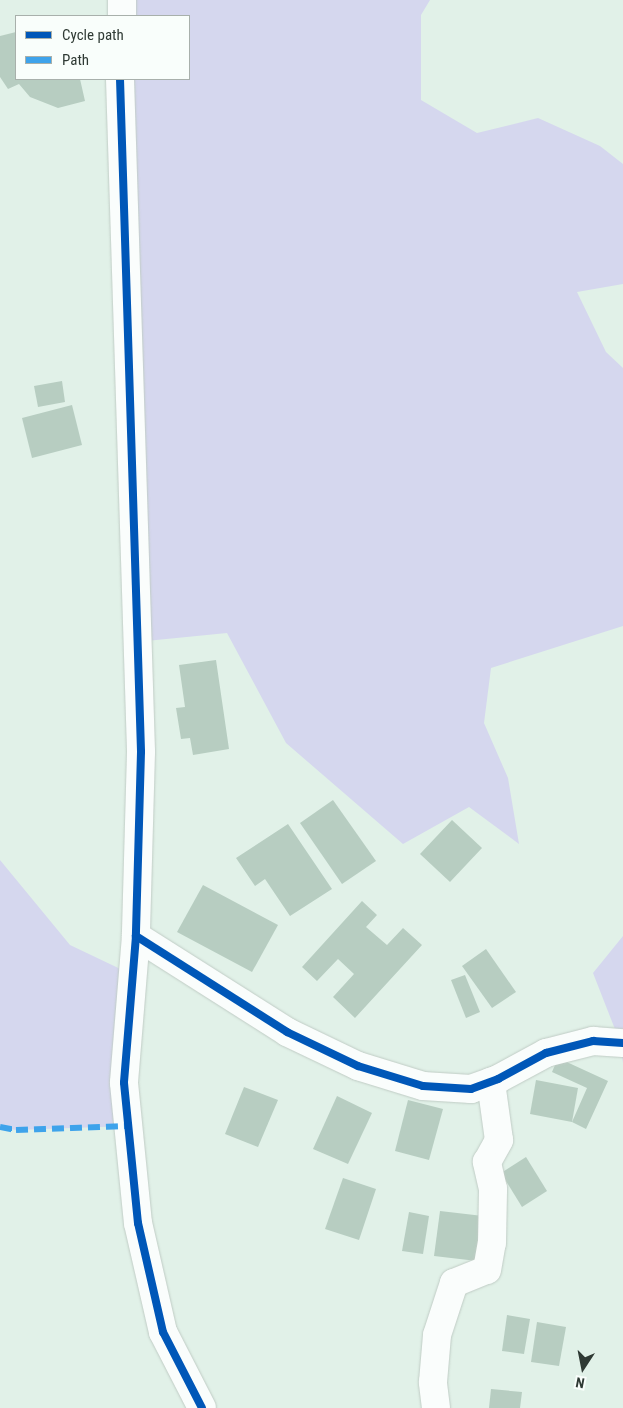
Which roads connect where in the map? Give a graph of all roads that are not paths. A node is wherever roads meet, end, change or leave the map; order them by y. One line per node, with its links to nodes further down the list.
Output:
1 (122, 0): 2 (street)
2 (122, 15)
3 (120, 80): 4 (street)
4 (136, 936): 6 (street); 7 (street)
5 (623, 1043): 6 (street)
6 (491, 1082): 8 (street)
7 (202, 1408)
8 (436, 1408)

